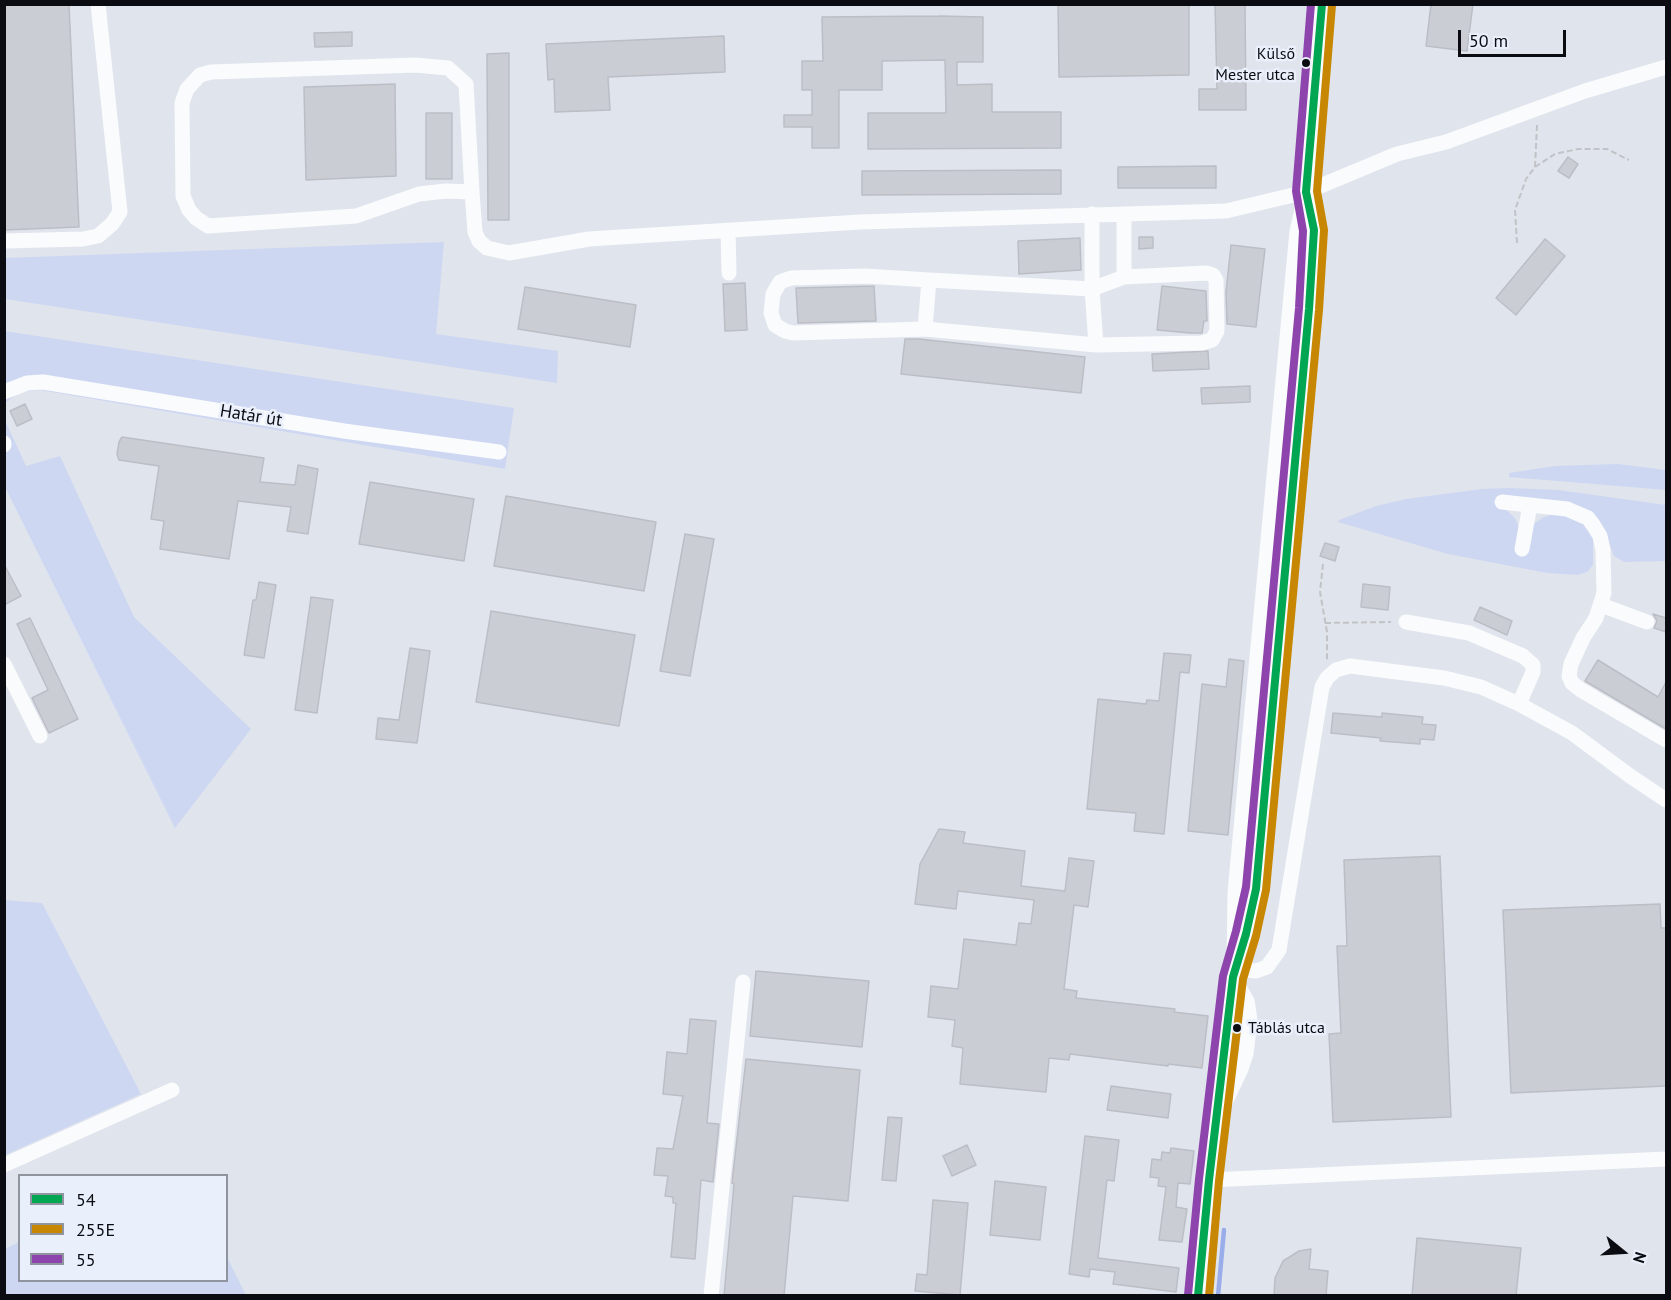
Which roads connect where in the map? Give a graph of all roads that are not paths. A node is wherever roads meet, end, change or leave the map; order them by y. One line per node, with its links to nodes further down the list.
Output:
1 (98, 4): 9 (street)
2 (1322, 4): 5 (street)
3 (1666, 67): 5 (street)
4 (472, 192): 4 (street); 8 (street)
5 (1306, 192): 7 (street); 29 (street)
6 (1092, 214): 7 (street); 8 (street); 13 (street)
7 (1124, 214): 11 (street)
8 (728, 230): 10 (street)
9 (4, 242)
10 (729, 273)
11 (1124, 277): 13 (street); 15 (street)
12 (929, 280): 13 (street); 14 (street); 14 (street)
13 (1092, 289): 15 (street)
14 (926, 329): 15 (street)
15 (1096, 345)
16 (4, 392): 17 (street, Határ út)
17 (499, 452)
18 (1502, 502): 19 (street)
19 (1530, 505): 20 (street); 21 (street)
20 (1522, 549)
21 (1601, 605): 23 (street); 27 (street)
22 (1406, 622): 25 (street)
23 (1647, 622)
24 (4, 664): 26 (street)
25 (1519, 704): 28 (street); 29 (street)
26 (40, 736)
27 (1666, 740)
28 (1666, 800)
29 (1234, 973): 32 (street); 32 (street)
30 (743, 982): 36 (street)
31 (172, 1090): 34 (street)
32 (1216, 1120): 35 (street)
33 (1666, 1159): 35 (street)
34 (4, 1165)
35 (1209, 1180): 37 (street)
36 (711, 1296)
37 (1198, 1296)

